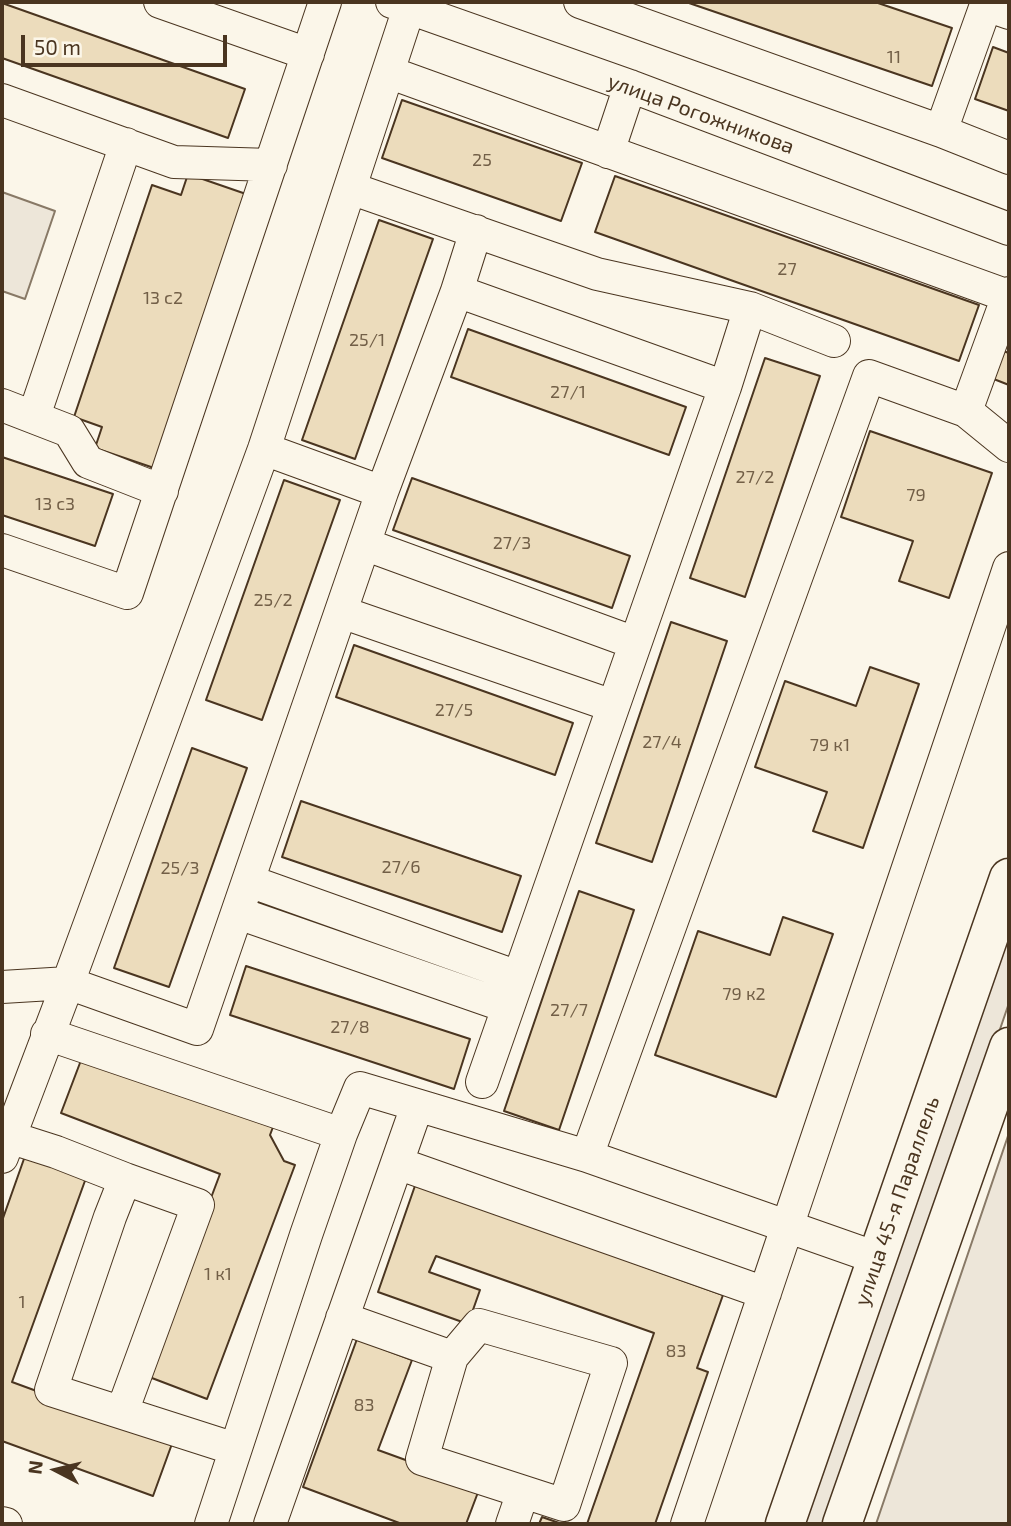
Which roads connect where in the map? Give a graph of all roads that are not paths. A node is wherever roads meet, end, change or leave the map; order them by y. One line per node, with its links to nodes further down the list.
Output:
1 (160, 2): 6 (street)
2 (325, 2): 6 (street)
3 (580, 2): 10 (street)
4 (401, 5): 7 (street); 8 (street, улица Рогожникова)
5 (990, 6): 10 (street)
6 (308, 54): 14 (street)
7 (388, 72): 12 (street); 15 (street)
8 (630, 86): 12 (street); 16 (street, улица Рогожникова)
9 (2, 100): 11 (street)
10 (941, 131): 13 (street)
11 (126, 144): 14 (street); 25 (street)
12 (608, 152): 19 (street)
13 (1009, 158)
14 (271, 165): 28 (street)
15 (350, 188): 17 (street); 27 (street)
16 (1009, 229)
17 (476, 231): 18 (street); 20 (street)
18 (457, 290): 22 (street); 29 (street)
19 (1009, 294): 24 (street)
20 (750, 308): 21 (street); 22 (street)
21 (834, 341)
22 (725, 387): 34 (street)
23 (2, 405): 25 (street)
24 (966, 411): 26 (street); 49 (street)
25 (34, 416): 28 (street)
26 (1009, 446)
27 (264, 449): 29 (street); 40 (street)
28 (162, 491): 31 (street)
29 (382, 492): 30 (street)
30 (364, 544): 33 (street); 34 (street)
31 (2, 550)
32 (1009, 568): 52 (street)
33 (341, 612): 35 (street); 37 (street)
34 (635, 643): 35 (street)
35 (613, 706): 39 (street)
36 (1009, 878): 53 (main road, улица 45-я Параллель)
37 (249, 881): 38 (street); 39 (street)
38 (238, 913): 40 (street); 42 (street)
39 (518, 976): 42 (street)
40 (68, 983): 41 (street); 43 (street)
41 (2, 987)
42 (508, 1007): 45 (street)
43 (47, 1034): 47 (street); 48 (street)
44 (1009, 1047): 65 (main road)
45 (482, 1082)
46 (417, 1106): 47 (street); 49 (street); 50 (street)
47 (341, 1134): 58 (street)
48 (5, 1147): 51 (street)
49 (587, 1156): 52 (street)
50 (397, 1163): 54 (street); 55 (street)
51 (125, 1179): 57 (street); 57 (street)
52 (788, 1227): 53 (street); 54 (street)
53 (877, 1258): 64 (main road, улица 45-я Параллель)
54 (765, 1293): 63 (street)
55 (342, 1318): 56 (street); 61 (street)
56 (452, 1357): 59 (street); 59 (street)
57 (122, 1412): 58 (street)
58 (236, 1449): 60 (street)
59 (523, 1492): 62 (street)
60 (211, 1524)
61 (270, 1524)
62 (512, 1524)
63 (687, 1524)
64 (785, 1524)
65 (842, 1524)

